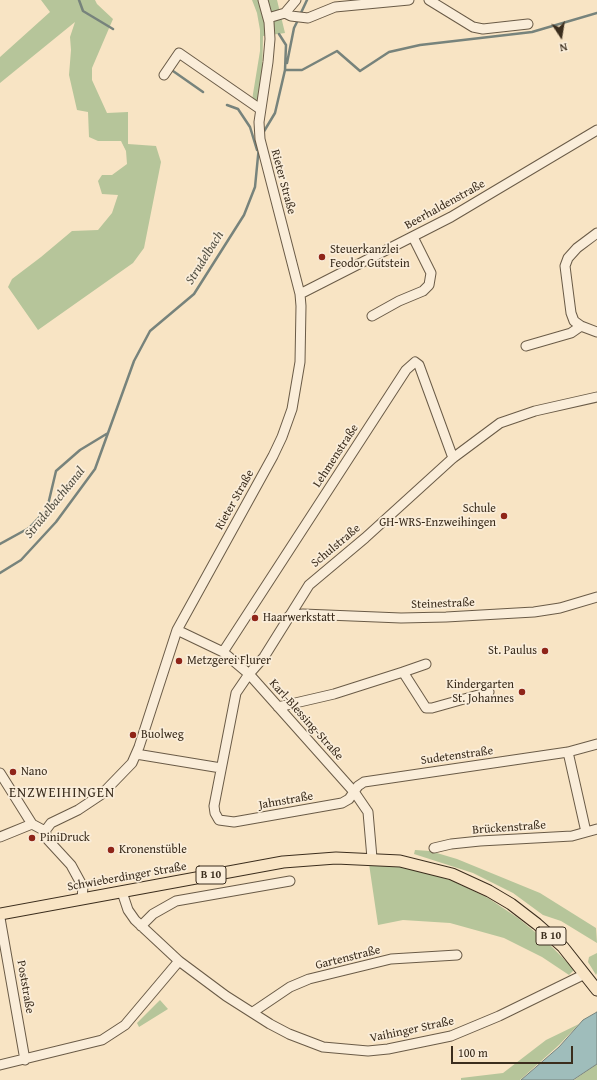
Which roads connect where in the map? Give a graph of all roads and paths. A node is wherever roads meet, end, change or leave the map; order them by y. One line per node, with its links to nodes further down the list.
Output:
1 (263, 0): 6 (street, Rieter Straße)
2 (296, 0): 5 (street)
3 (410, 0): 5 (street)
4 (429, 0): 7 (street)
5 (288, 15): 6 (street)
6 (268, 18): 9 (street, Rieter Straße)
7 (528, 24)
8 (167, 70): 9 (street)
9 (260, 109): 13 (street, Rieter Straße)
10 (597, 130): 12 (street, Beerhaldenstraße)
11 (597, 233): 15 (street)
12 (413, 237): 13 (street, Beerhaldenstraße); 14 (street)
13 (300, 294): 22 (street, Rieter Straße)
14 (372, 316)
15 (581, 326): 16 (street); 17 (street)
16 (597, 332)
17 (526, 346)
18 (597, 397): 19 (street, Schulstraße)
19 (453, 458): 21 (street, Schulstraße); 23 (street, Lehmenstraße)
20 (597, 597): 21 (street, Steinestraße)
21 (289, 616): 26 (street, Schulstraße)
22 (177, 630): 23 (street, Karl-Blessing-Straße); 31 (street, Rieter Straße)
23 (223, 652): 26 (street, Karl-Blessing-Straße)
24 (426, 664): 25 (street)
25 (403, 672): 27 (street); 28 (street)
26 (249, 674): 28 (street, Karl-Blessing-Straße); 32 (street, Schulstraße)
27 (489, 692)
28 (278, 707): 34 (street, Karl-Blessing-Straße)
29 (597, 744): 30 (street, Sudetenstraße)
30 (568, 752): 34 (street, Sudetenstraße); 39 (street)
31 (136, 754): 32 (street); 38 (street, Rieter Straße)
32 (221, 768): 35 (street, Schulstraße)
33 (0, 773): 36 (street)
34 (355, 793): 35 (street, Jahnstraße); 42 (street, Karl-Blessing-Straße)
35 (219, 820)
36 (32, 824): 38 (street); 40 (street)
37 (597, 829): 39 (street, Brückenstraße)
38 (44, 831): 45 (street)
39 (586, 832): 41 (street, Brückenstraße)
40 (0, 837)
41 (434, 848)
42 (372, 858): 44 (main road, Schwieberdinger Straße / B 10); 51 (main road, Schwieberdinger Straße / B 10)
43 (290, 881): 48 (street)
44 (122, 892): 45 (main road, Schwieberdinger Straße / B 10); 48 (street, Vaihinger Straße)
45 (82, 898): 46 (main road, Schwieberdinger Straße / B 10)
46 (0, 914)
47 (0, 918): 54 (street, Poststraße)
48 (141, 926): 50 (street, Vaihinger Straße)
49 (457, 955): 53 (street, Gartenstraße)
50 (179, 961): 53 (street, Vaihinger Straße); 54 (street)
51 (585, 974): 52 (main road, Schwieberdinger Straße / B 10); 53 (street, Vaihinger Straße)
52 (597, 990)
53 (253, 1012)
54 (25, 1060): 55 (street)
55 (0, 1065)

